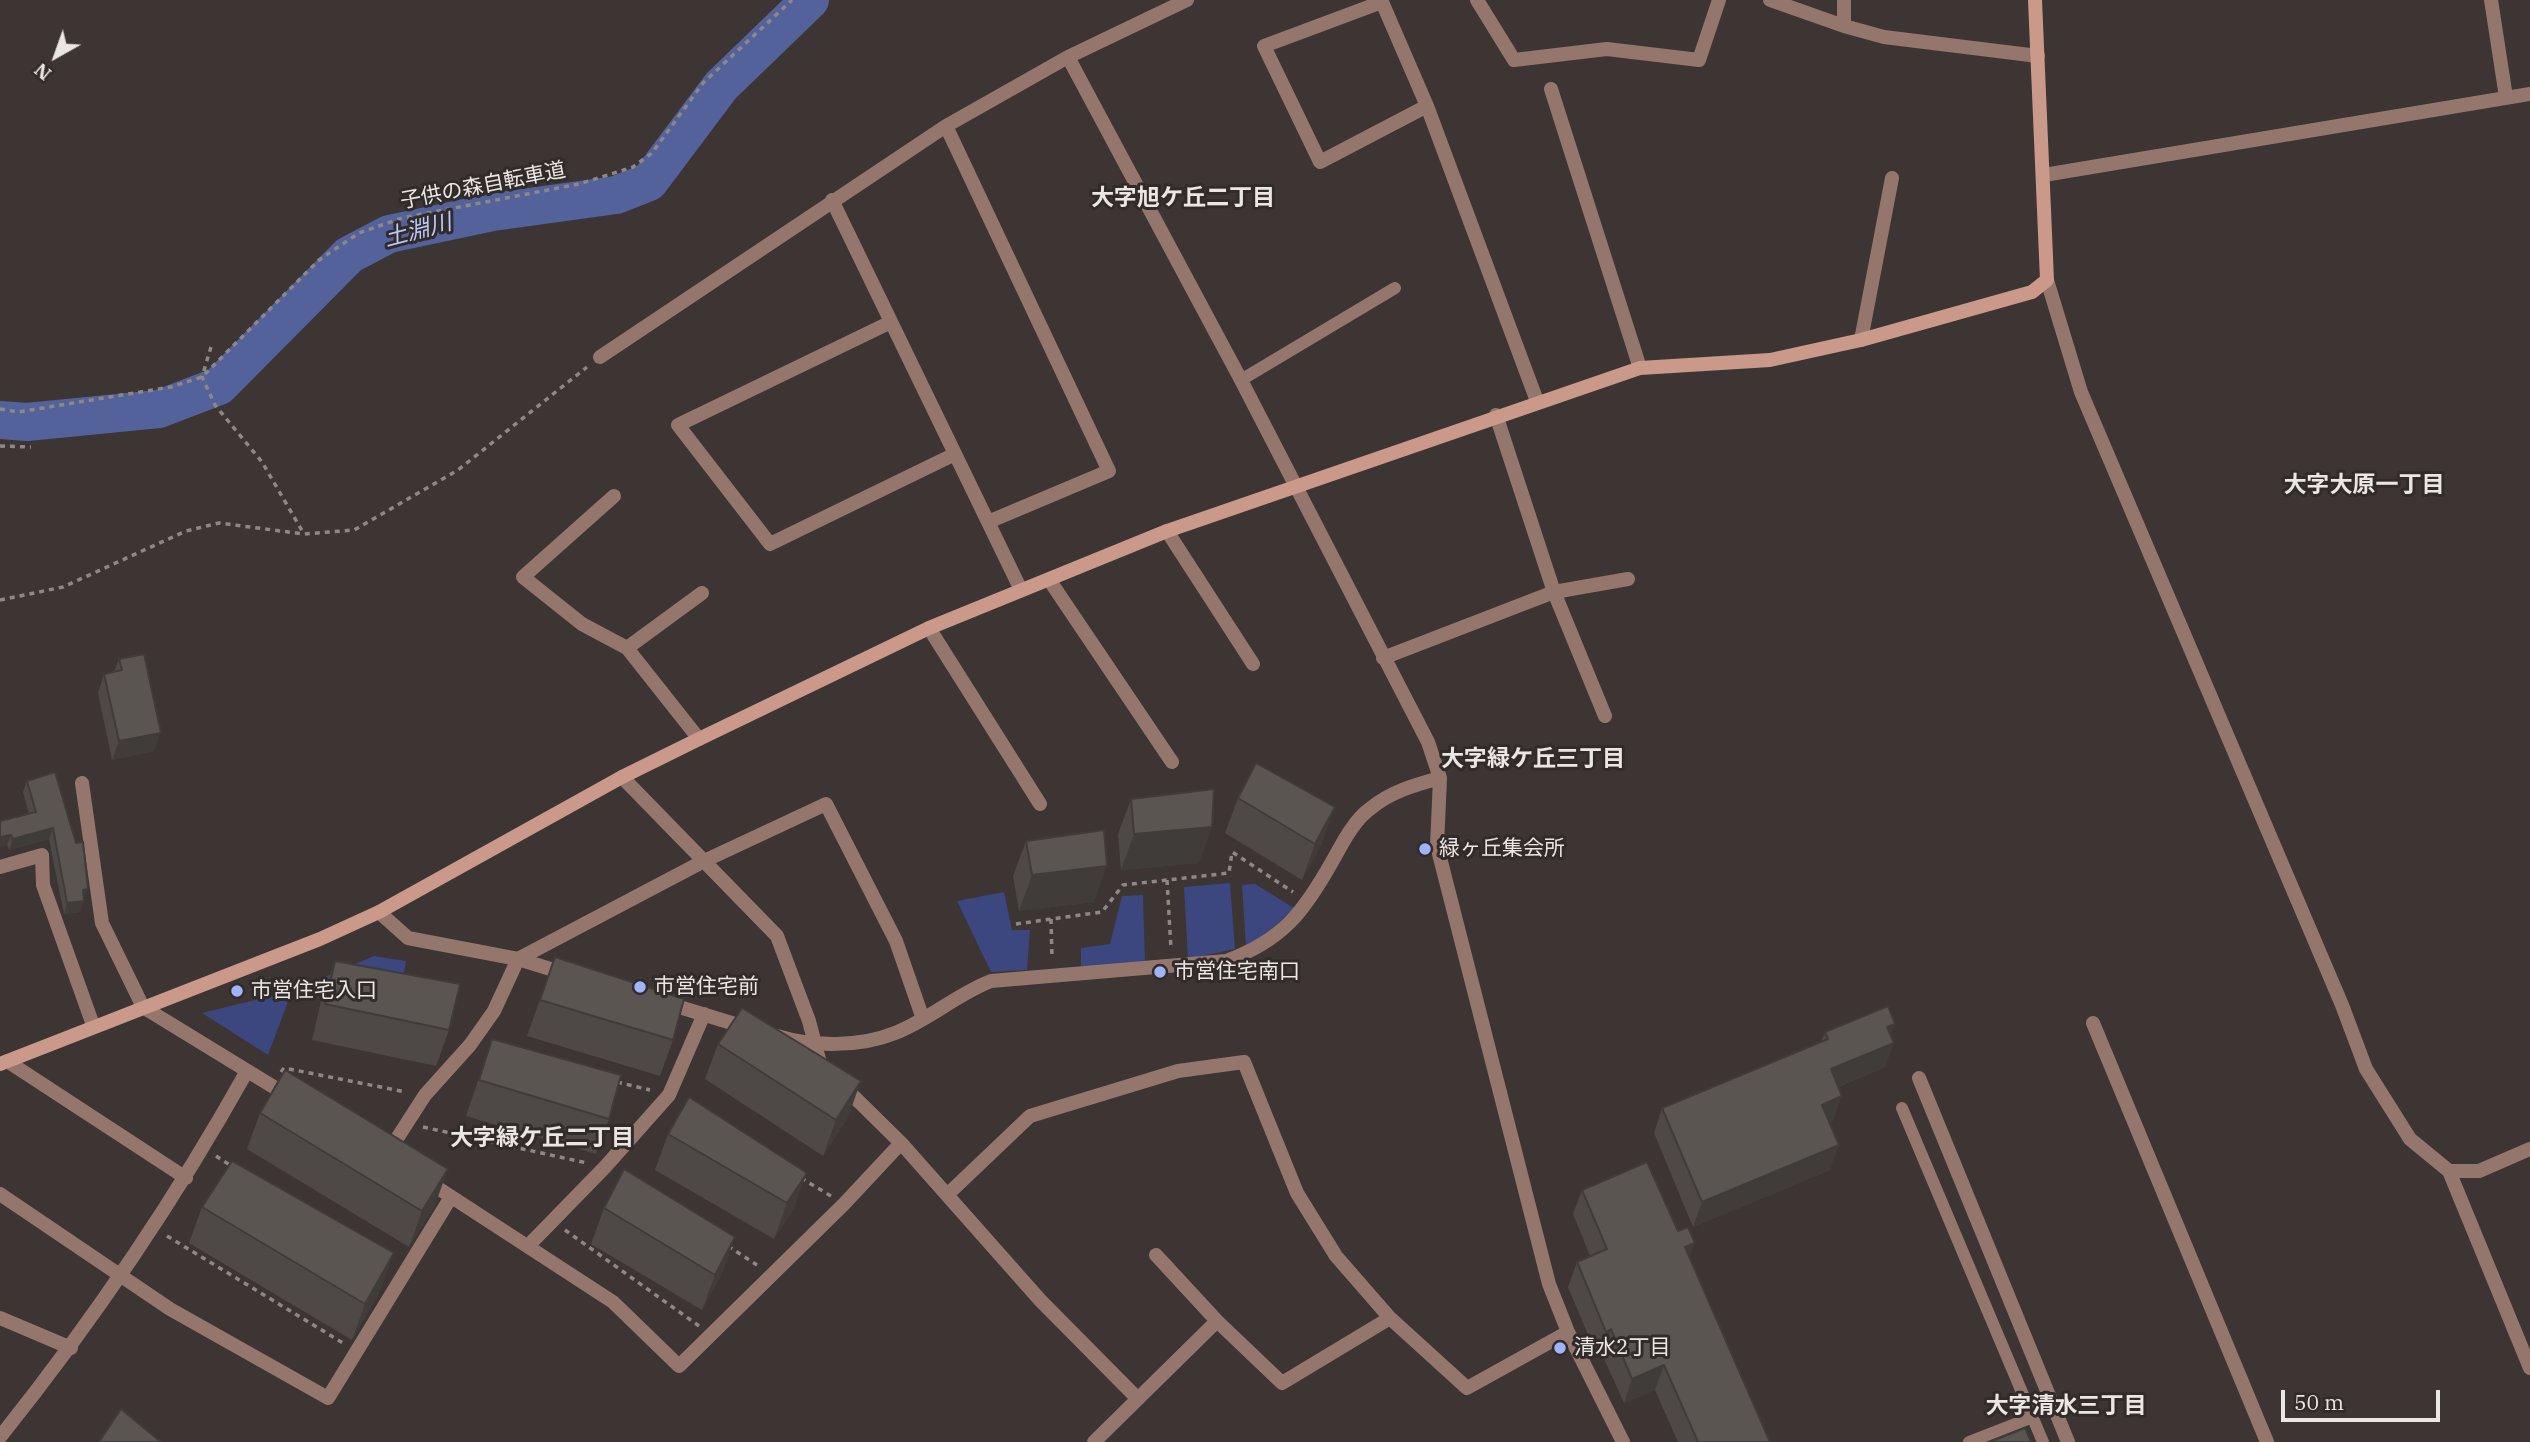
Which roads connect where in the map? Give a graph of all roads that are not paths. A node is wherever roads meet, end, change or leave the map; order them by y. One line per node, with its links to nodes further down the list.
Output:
1 (1187, 0): 10 (street)
2 (1477, 0): 3 (street)
3 (1718, 0)
4 (1770, 0): 8 (street)
5 (1844, 0): 8 (street)
6 (2035, 0): 9 (street)
7 (2491, 0): 13 (street)
8 (1844, 26): 9 (street)
9 (2038, 56): 16 (street)
10 (1068, 57): 15 (street); 25 (street)
11 (1551, 89): 24 (street)
12 (2530, 93): 13 (street)
13 (2506, 97): 16 (street)
14 (1427, 106): 14 (street); 26 (street)
15 (946, 126): 18 (street); 31 (street)
16 (2044, 174): 19 (street)
17 (1892, 178): 22 (street)
18 (832, 200): 21 (street); 23 (street)
19 (2048, 280): 22 (street); 68 (street)
20 (1395, 288): 25 (lane)
21 (891, 322): 28 (street); 28 (street)
22 (1861, 340): 24 (street)
23 (600, 357)
24 (1640, 368): 26 (street)
25 (1241, 380): 29 (street)
26 (1537, 401): 27 (street)
27 (1496, 415): 29 (street); 36 (street)
28 (955, 454): 31 (street)
29 (1295, 486): 32 (street); 40 (street)
30 (614, 496): 39 (street)
31 (988, 522): 35 (street)
32 (1167, 531): 34 (street); 41 (street)
33 (1628, 579): 36 (street)
34 (1050, 581): 35 (street); 44 (street)
35 (1021, 590): 38 (street)
36 (1554, 592): 40 (street); 42 (street)
37 (702, 593): 39 (street)
38 (929, 628): 43 (street); 48 (street)
39 (627, 648): 43 (street)
40 (1382, 658): 46 (street)
41 (1253, 664)
42 (1605, 716)
43 (699, 738): 45 (street)
44 (1172, 762)
45 (622, 777): 49 (street); 51 (street)
46 (1440, 778): 57 (street); 79 (street)
47 (82, 783): 55 (street)
48 (1040, 804)
49 (704, 861): 52 (street); 57 (street); 60 (street)
50 (0, 867): 59 (street)
51 (379, 912): 52 (street); 55 (street)
52 (518, 959): 53 (street); 72 (street)
53 (584, 979)
54 (651, 999): 56 (street)
55 (143, 1007): 59 (street); 62 (street)
56 (704, 1014): 60 (street); 73 (street)
57 (923, 1019): 60 (street)
58 (2093, 1023): 90 (street)
59 (93, 1025): 61 (street)
60 (815, 1043): 66 (street)
61 (3, 1062): 69 (street)
62 (247, 1071): 64 (street); 69 (street)
63 (1919, 1078): 89 (street)
64 (306, 1107)
65 (1902, 1108): 83 (lane)
66 (901, 1143): 71 (street); 73 (street)
67 (2530, 1149): 68 (street)
68 (2449, 1171): 81 (street)
69 (186, 1178): 75 (street)
70 (0, 1194): 75 (street)
71 (947, 1195): 77 (street); 82 (street)
72 (451, 1197): 73 (street); 75 (street)
73 (528, 1246)
74 (1156, 1255): 78 (street)
75 (120, 1277): 80 (street)
76 (0, 1318): 80 (street)
77 (1390, 1318): 78 (street); 79 (street)
78 (1217, 1321): 82 (street)
79 (1568, 1332): 86 (street)
80 (71, 1348): 84 (street)
81 (2530, 1368)
82 (1138, 1399): 85 (street)
83 (2032, 1416): 87 (lane); 88 (lane)
84 (0, 1437)
85 (1094, 1442)
86 (1623, 1442)
87 (1969, 1442)
88 (2043, 1442)
89 (2068, 1442)
90 (2267, 1442)

